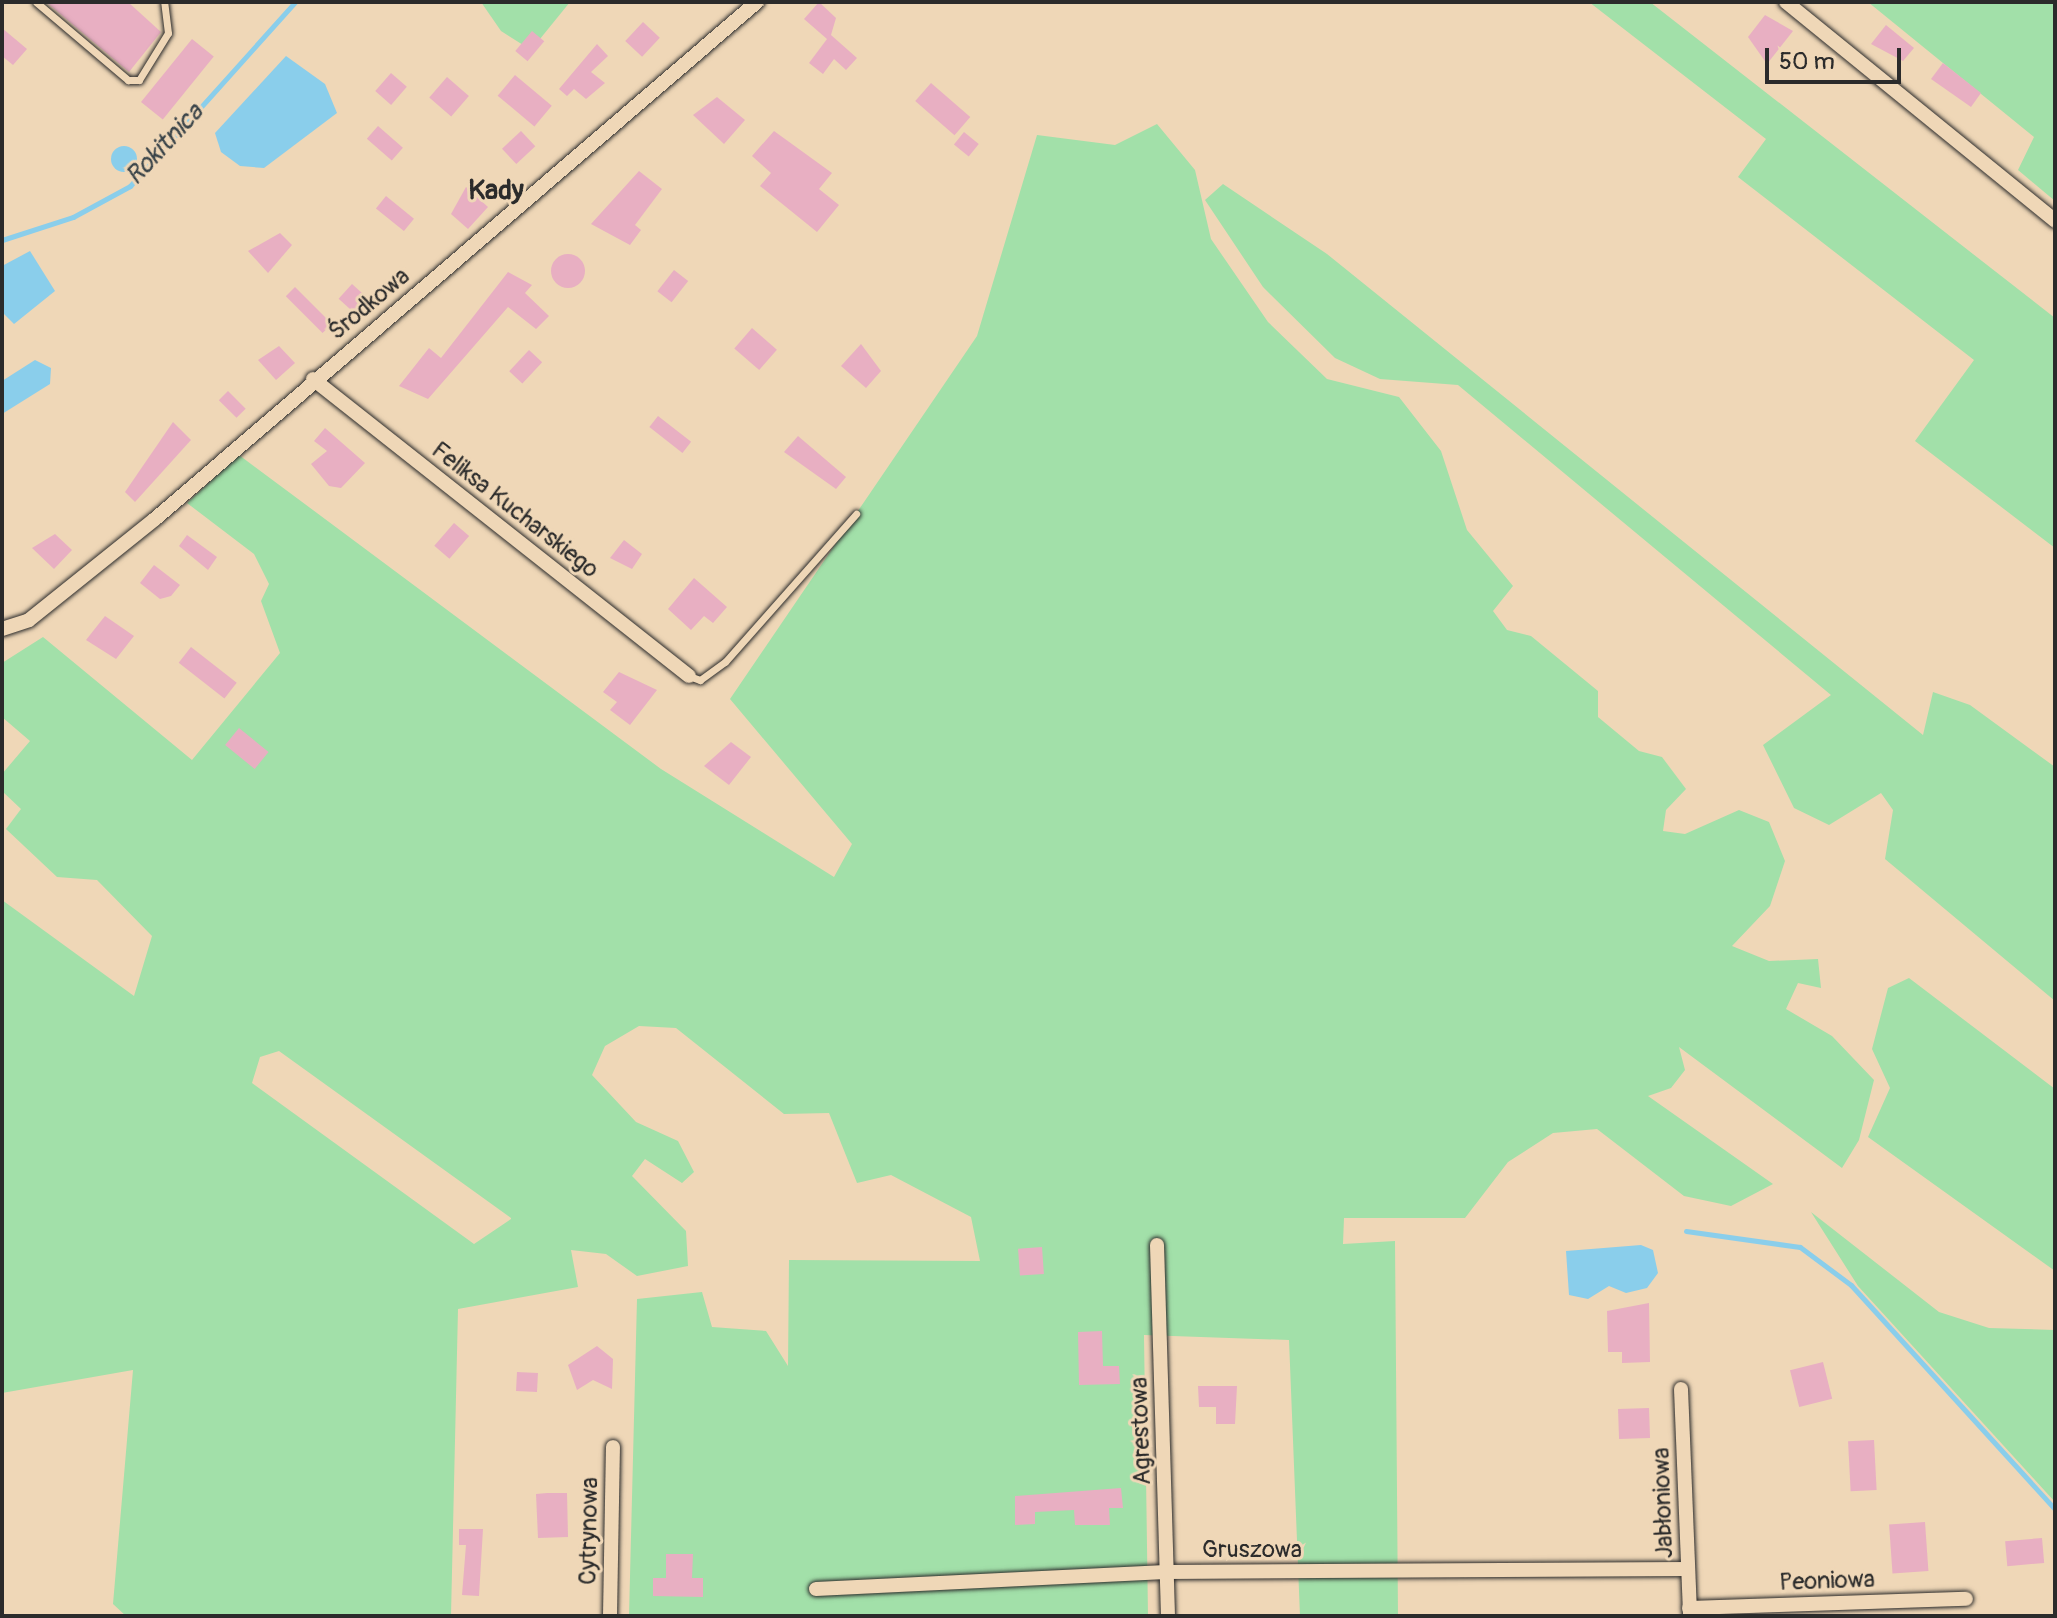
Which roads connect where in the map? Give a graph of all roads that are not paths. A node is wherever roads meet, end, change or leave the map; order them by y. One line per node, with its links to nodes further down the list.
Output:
1 (36, 2): 2 (lane)
2 (164, 2)
3 (757, 2): 6 (street, Środkowa)
4 (1786, 2): 5 (street)
5 (2055, 221)
6 (313, 379): 8 (street, Środkowa); 9 (street, Feliksa Kucharskiego)
7 (856, 514): 9 (lane)
8 (2, 629)
9 (689, 676)
10 (1157, 1245): 14 (street, Agrestowa)
11 (1681, 1389): 13 (street, Jabłoniowa)
12 (613, 1447): 18 (street, Cytrynowa)
13 (1688, 1569): 14 (street, Gruszowa); 17 (street, Jabłoniowa)
14 (1166, 1572): 15 (street, Gruszowa); 19 (street, Agrestowa)
15 (816, 1589)
16 (1966, 1599): 17 (street, Peoniowa)
17 (1690, 1612)
18 (610, 1616)
19 (1168, 1616)

